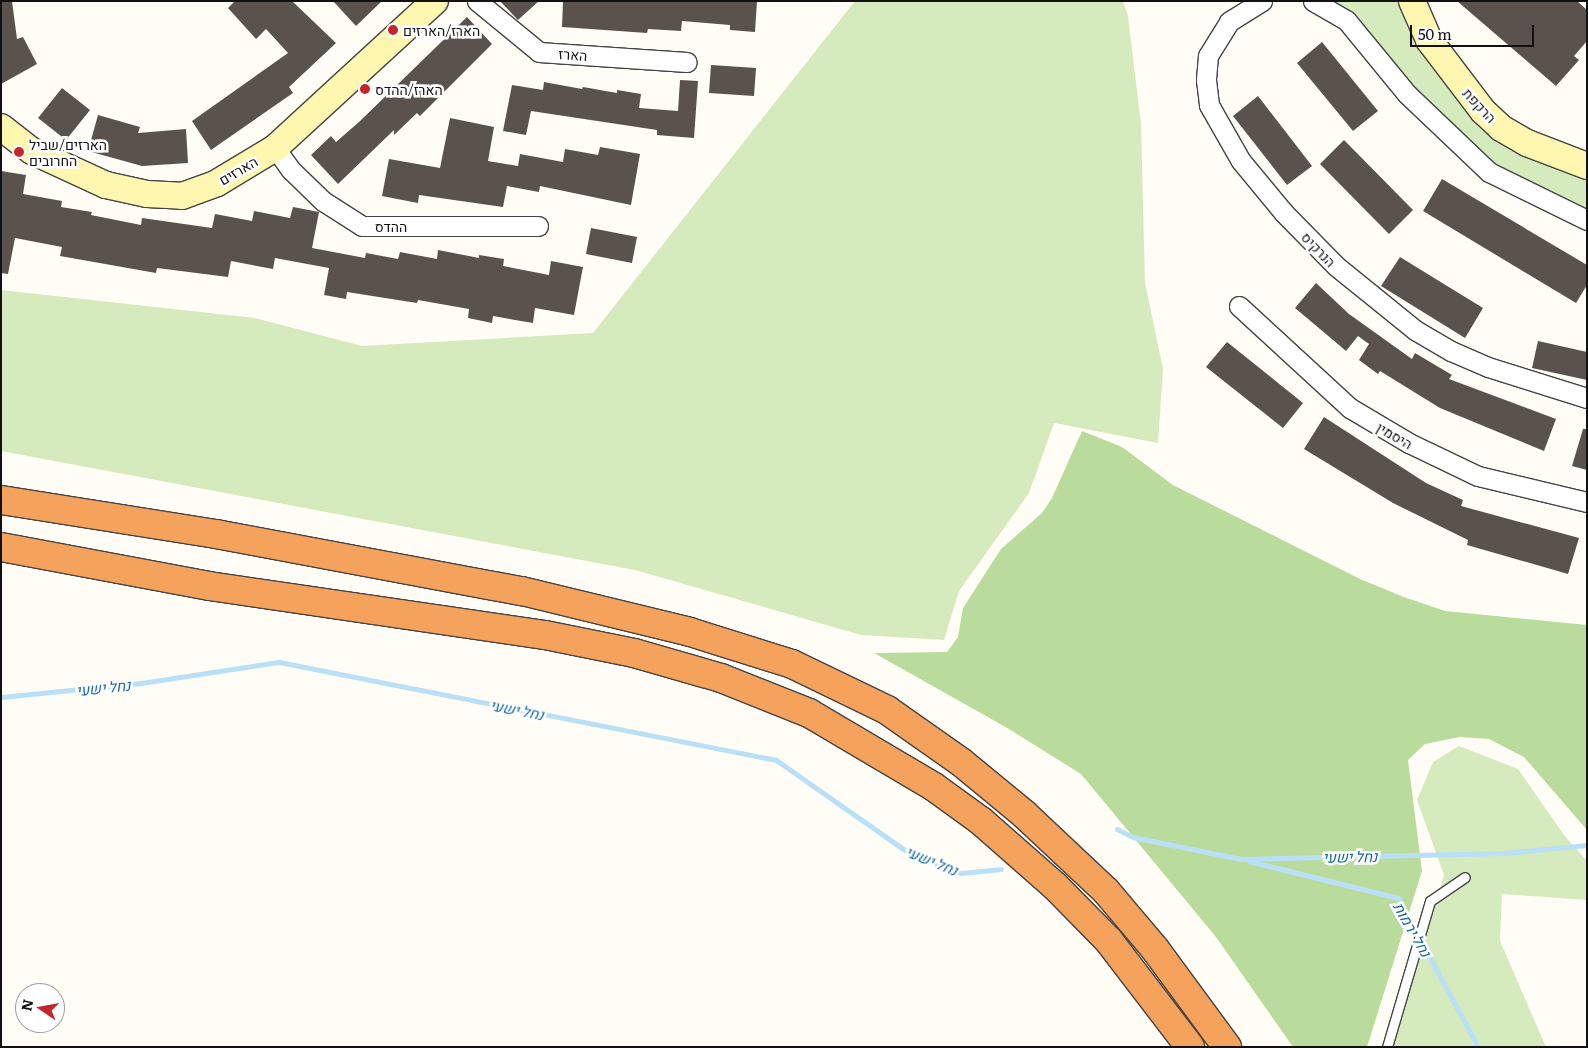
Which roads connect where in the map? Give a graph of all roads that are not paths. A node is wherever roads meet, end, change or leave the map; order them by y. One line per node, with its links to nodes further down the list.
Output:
1 (435, 1): 8 (street, הארזים)
2 (477, 1): 6 (street, הארז)
3 (1262, 1): 13 (street, הנרקיס)
4 (1313, 1): 10 (street)
5 (1412, 1): 9 (street, הרקפת)
6 (687, 62)
7 (1, 127): 8 (street, הארזים)
8 (275, 148): 11 (street, ההדס)
9 (1587, 166)
10 (1587, 220)
11 (538, 226)
12 (1239, 306): 15 (street, היסמין)
13 (1587, 398)
14 (1, 500): 21 (highway)
15 (1587, 502)
16 (1, 547): 18 (highway)
17 (1, 564): 18 (highway)
18 (209, 586): 20 (highway)
19 (1466, 877): 22 (lane)
20 (1190, 1047)
21 (1226, 1047)
22 (1387, 1047)

